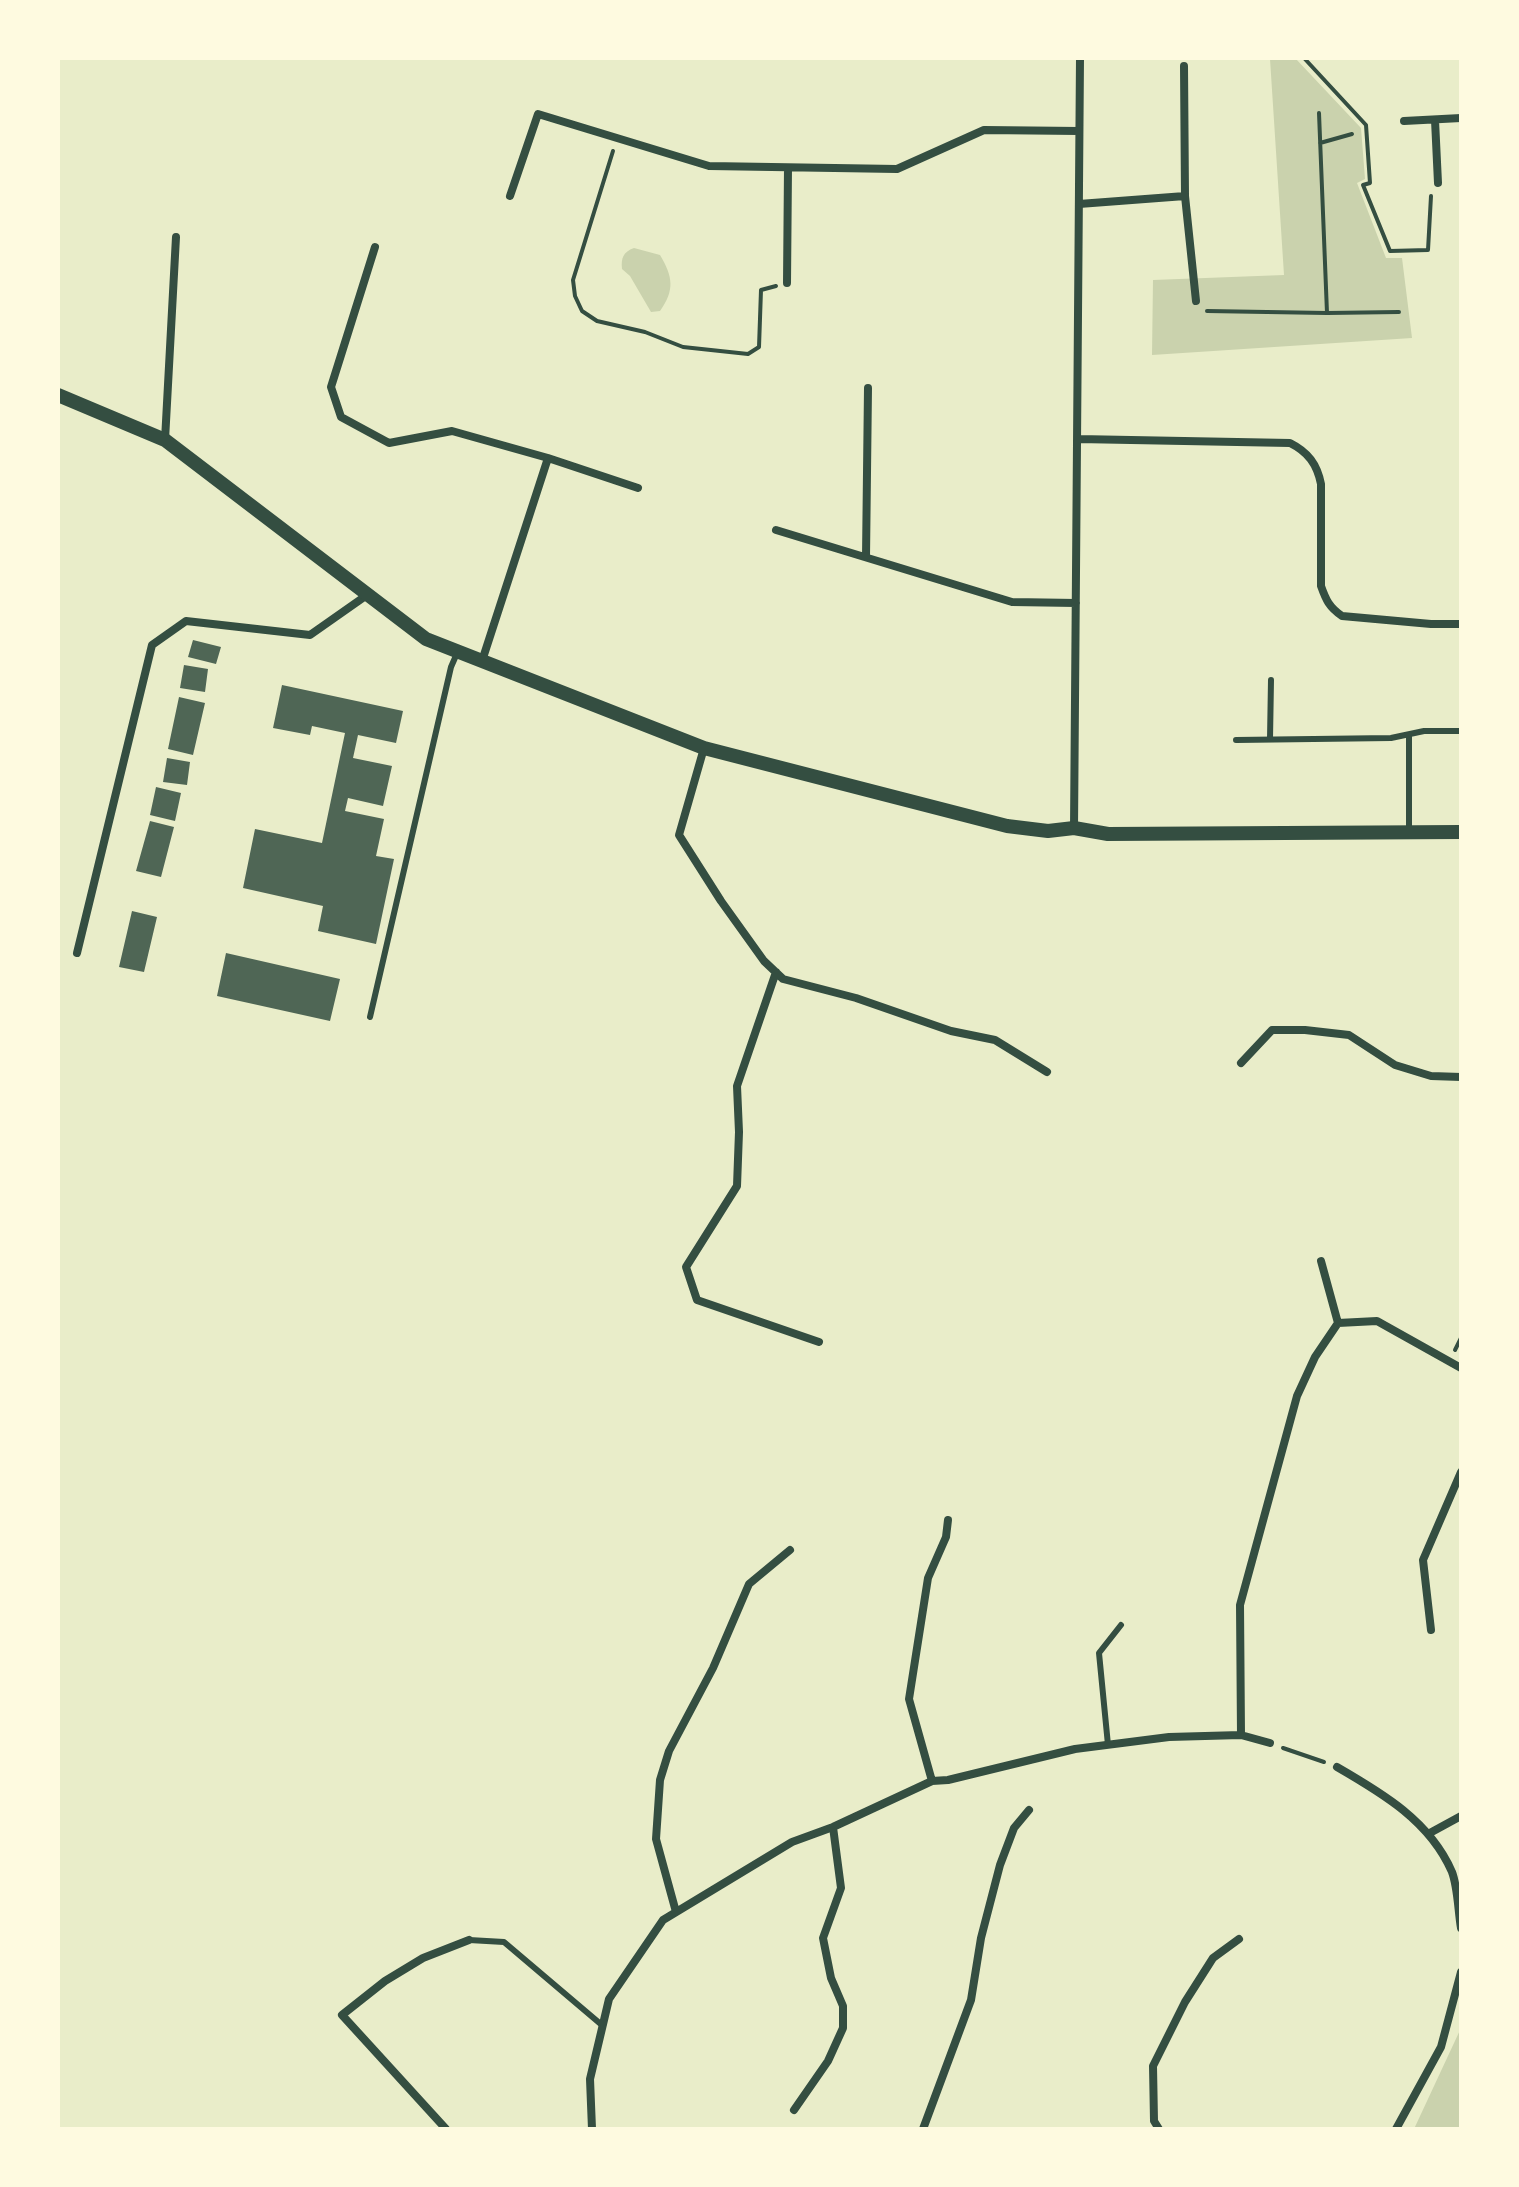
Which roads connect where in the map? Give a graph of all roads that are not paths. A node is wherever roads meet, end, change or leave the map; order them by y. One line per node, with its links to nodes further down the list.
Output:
1 (1080, 58): 6 (street)
2 (1184, 66): 10 (street)
3 (1461, 118): 4 (street)
4 (1435, 120): 5 (street); 8 (street)
5 (1404, 121)
6 (1079, 131): 7 (street); 11 (street)
7 (788, 168): 9 (street); 14 (street)
8 (1438, 183)
9 (510, 196)
10 (1185, 196): 11 (street); 15 (street)
11 (1079, 204): 18 (street)
12 (176, 237): 19 (street)
13 (375, 247): 20 (street)
14 (787, 283)
15 (1196, 301)
16 (868, 388): 23 (street)
17 (58, 395): 19 (street)
18 (1078, 439): 25 (street); 26 (street)
19 (165, 440): 24 (street)
20 (548, 458): 21 (street); 28 (street)
21 (638, 488)
22 (776, 530): 23 (street)
23 (866, 557): 25 (street)
24 (367, 595): 27 (street); 38 (street)
25 (1076, 603): 35 (street)
26 (1461, 624)
27 (458, 651): 28 (street); 40 (lane)
28 (482, 661): 34 (street)
29 (1271, 680): 32 (lane)
30 (1461, 731): 31 (lane)
31 (1409, 735): 32 (lane); 37 (lane)
32 (1270, 739): 33 (lane)
33 (1236, 740)
34 (704, 748): 35 (street); 39 (street)
35 (1074, 828): 37 (street)
36 (1461, 832): 37 (street)
37 (1409, 834)
38 (77, 953)
39 (776, 972): 42 (street); 46 (street)
40 (370, 1017)
41 (1241, 1063): 43 (street)
42 (1047, 1072)
43 (1461, 1077)
44 (1321, 1261): 45 (street)
45 (1338, 1323): 47 (street); 53 (street)
46 (819, 1342)
47 (1461, 1368)
48 (1461, 1472): 52 (street)
49 (948, 1520): 57 (street)
50 (790, 1550): 62 (street)
51 (1121, 1625): 55 (lane)
52 (1431, 1630)
53 (1241, 1735): 54 (street); 55 (street)
54 (1270, 1743)
55 (1108, 1745): 57 (street)
56 (1337, 1767): 61 (street)
57 (932, 1781): 60 (street)
58 (1029, 1810): 71 (street)
59 (1461, 1816): 61 (street)
60 (833, 1827): 62 (street); 68 (street)
61 (1428, 1834): 63 (street)
62 (676, 1912): 67 (street)
63 (1461, 1928)
64 (1239, 1939): 72 (street)
65 (469, 1940): 67 (lane); 69 (street)
66 (1461, 1972): 73 (street)
67 (603, 2026): 70 (street)
68 (794, 2110)
69 (446, 2129)
70 (592, 2129)
71 (923, 2129)
72 (1159, 2129)
73 (1396, 2129)

